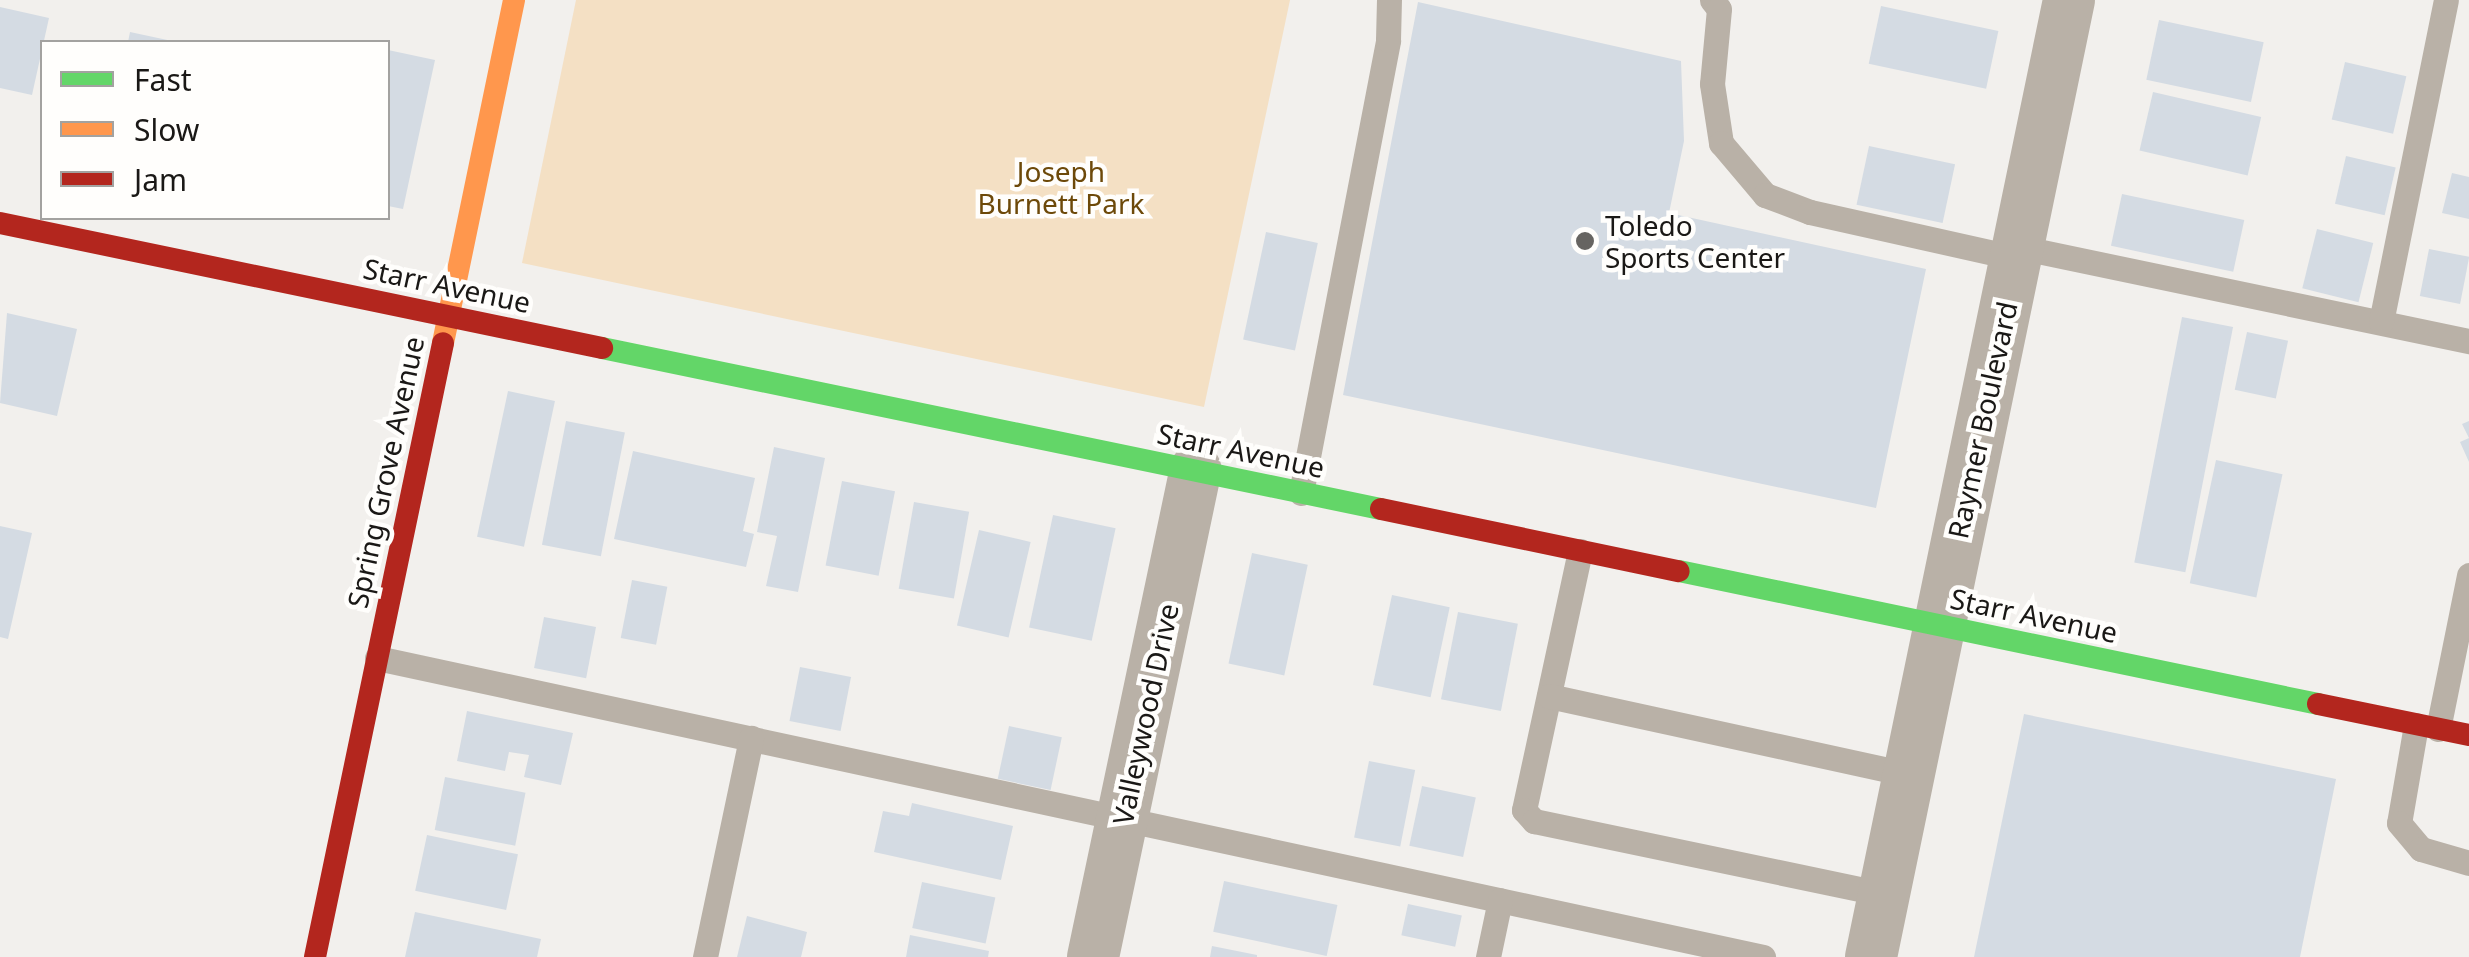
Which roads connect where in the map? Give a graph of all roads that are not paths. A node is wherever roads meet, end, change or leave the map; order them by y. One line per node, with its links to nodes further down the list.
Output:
1 (514, 0): 8 (main road, Spring Grove Avenue)
2 (1388, 0): 12 (lane)
3 (1712, 0): 7 (lane)
4 (2070, 0): 7 (street, Raymer Boulevard)
5 (2446, 0): 9 (lane)
6 (0, 223): 8 (main road, Starr Avenue)
7 (2017, 252): 9 (lane); 15 (street, Raymer Boulevard)
8 (448, 316): 11 (main road, Starr Avenue); 16 (main road, Spring Grove Avenue)
9 (2380, 322): 10 (lane)
10 (2469, 341)
11 (1196, 470): 12 (main road, Starr Avenue); 22 (street, Valleywood Drive)
12 (1301, 493): 13 (main road, Starr Avenue)
13 (1580, 551): 15 (main road, Starr Avenue); 17 (lane)
14 (2469, 575): 18 (lane)
15 (1939, 626): 18 (main road, Starr Avenue); 21 (street, Raymer Boulevard)
16 (377, 658): 20 (lane); 26 (main road, Spring Grove Avenue)
17 (1549, 696): 21 (lane); 24 (lane)
18 (2427, 727): 19 (main road, Starr Avenue); 23 (lane)
19 (2469, 735)
20 (751, 738): 22 (lane); 27 (lane)
21 (1907, 774): 24 (street, Raymer Boulevard)
22 (1122, 819): 25 (lane); 28 (street, Valleywood Drive)
23 (2469, 863)
24 (1884, 894): 31 (street, Raymer Boulevard)
25 (1500, 900): 29 (lane); 30 (lane)
26 (315, 957)
27 (705, 957)
28 (1094, 957)
29 (1488, 957)
30 (1763, 957)
31 (1870, 957)

